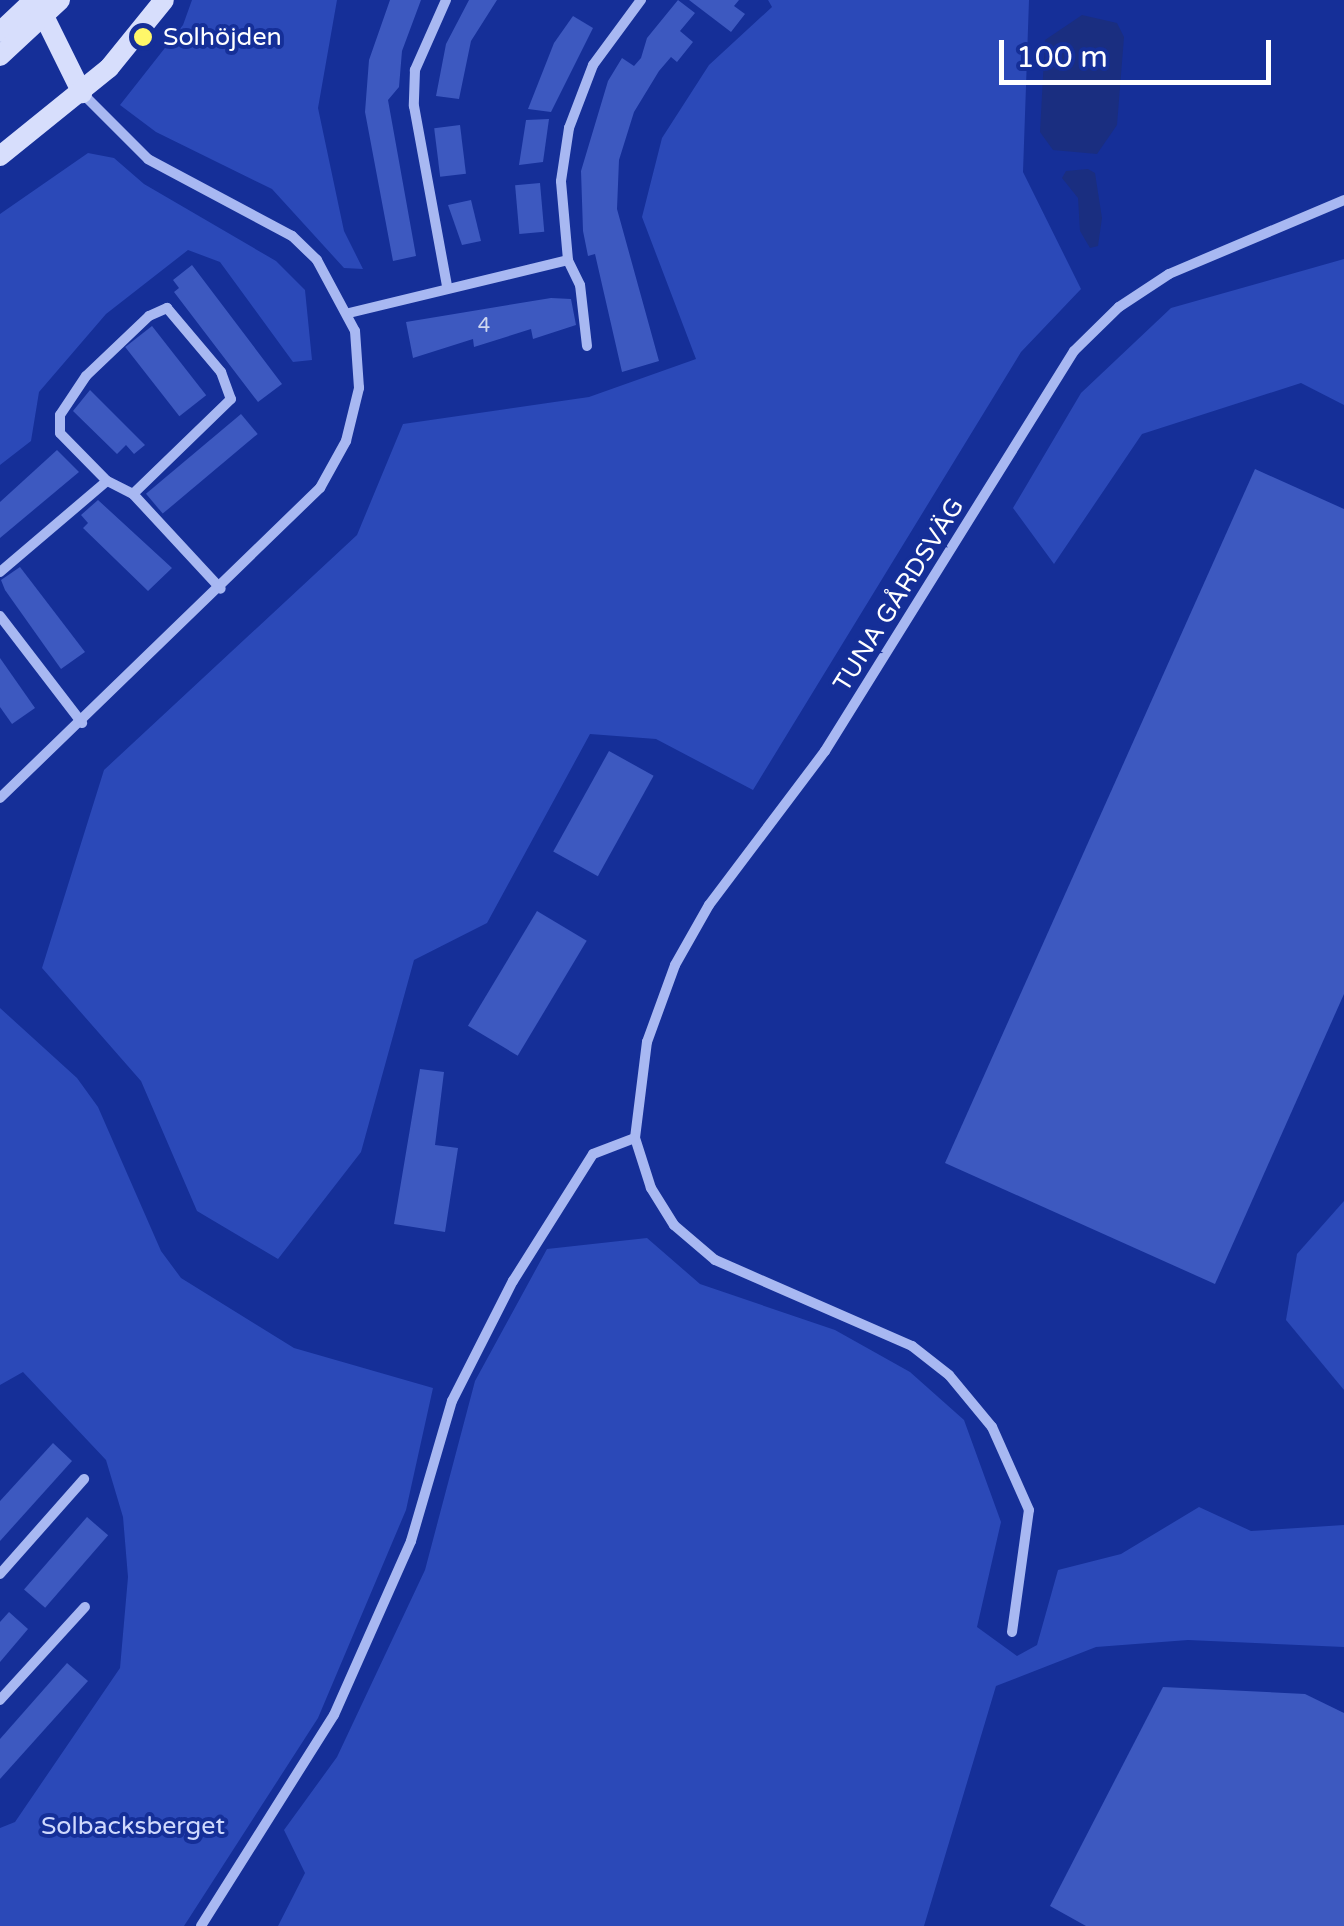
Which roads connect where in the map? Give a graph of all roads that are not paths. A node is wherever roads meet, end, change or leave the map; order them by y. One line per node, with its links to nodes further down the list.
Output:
1 (35, 0): 6 (main road); 8 (main road)
2 (60, 0): 7 (main road)
3 (164, 0): 8 (main road)
4 (446, 0): 12 (street)
5 (641, 0): 11 (street)
6 (0, 32)
7 (0, 56)
8 (82, 93): 9 (main road); 13 (street)
9 (0, 156)
10 (1344, 200): 22 (street, TUNA GÅRDSVÄG)
11 (568, 260): 12 (street); 14 (street)
12 (447, 285): 13 (street)
13 (348, 313): 18 (street)
14 (587, 346)
15 (108, 481): 16 (street); 16 (street); 17 (street)
16 (133, 494): 18 (street)
17 (0, 572)
18 (221, 589): 20 (street)
19 (0, 616): 20 (street)
20 (82, 723): 21 (street)
21 (0, 798)
22 (635, 1138): 26 (street, TUNA GÅRDSVÄG); 28 (street)
23 (84, 1478): 24 (street)
24 (0, 1574)
25 (85, 1607): 27 (street)
26 (1012, 1632)
27 (0, 1700)
28 (201, 1926)

